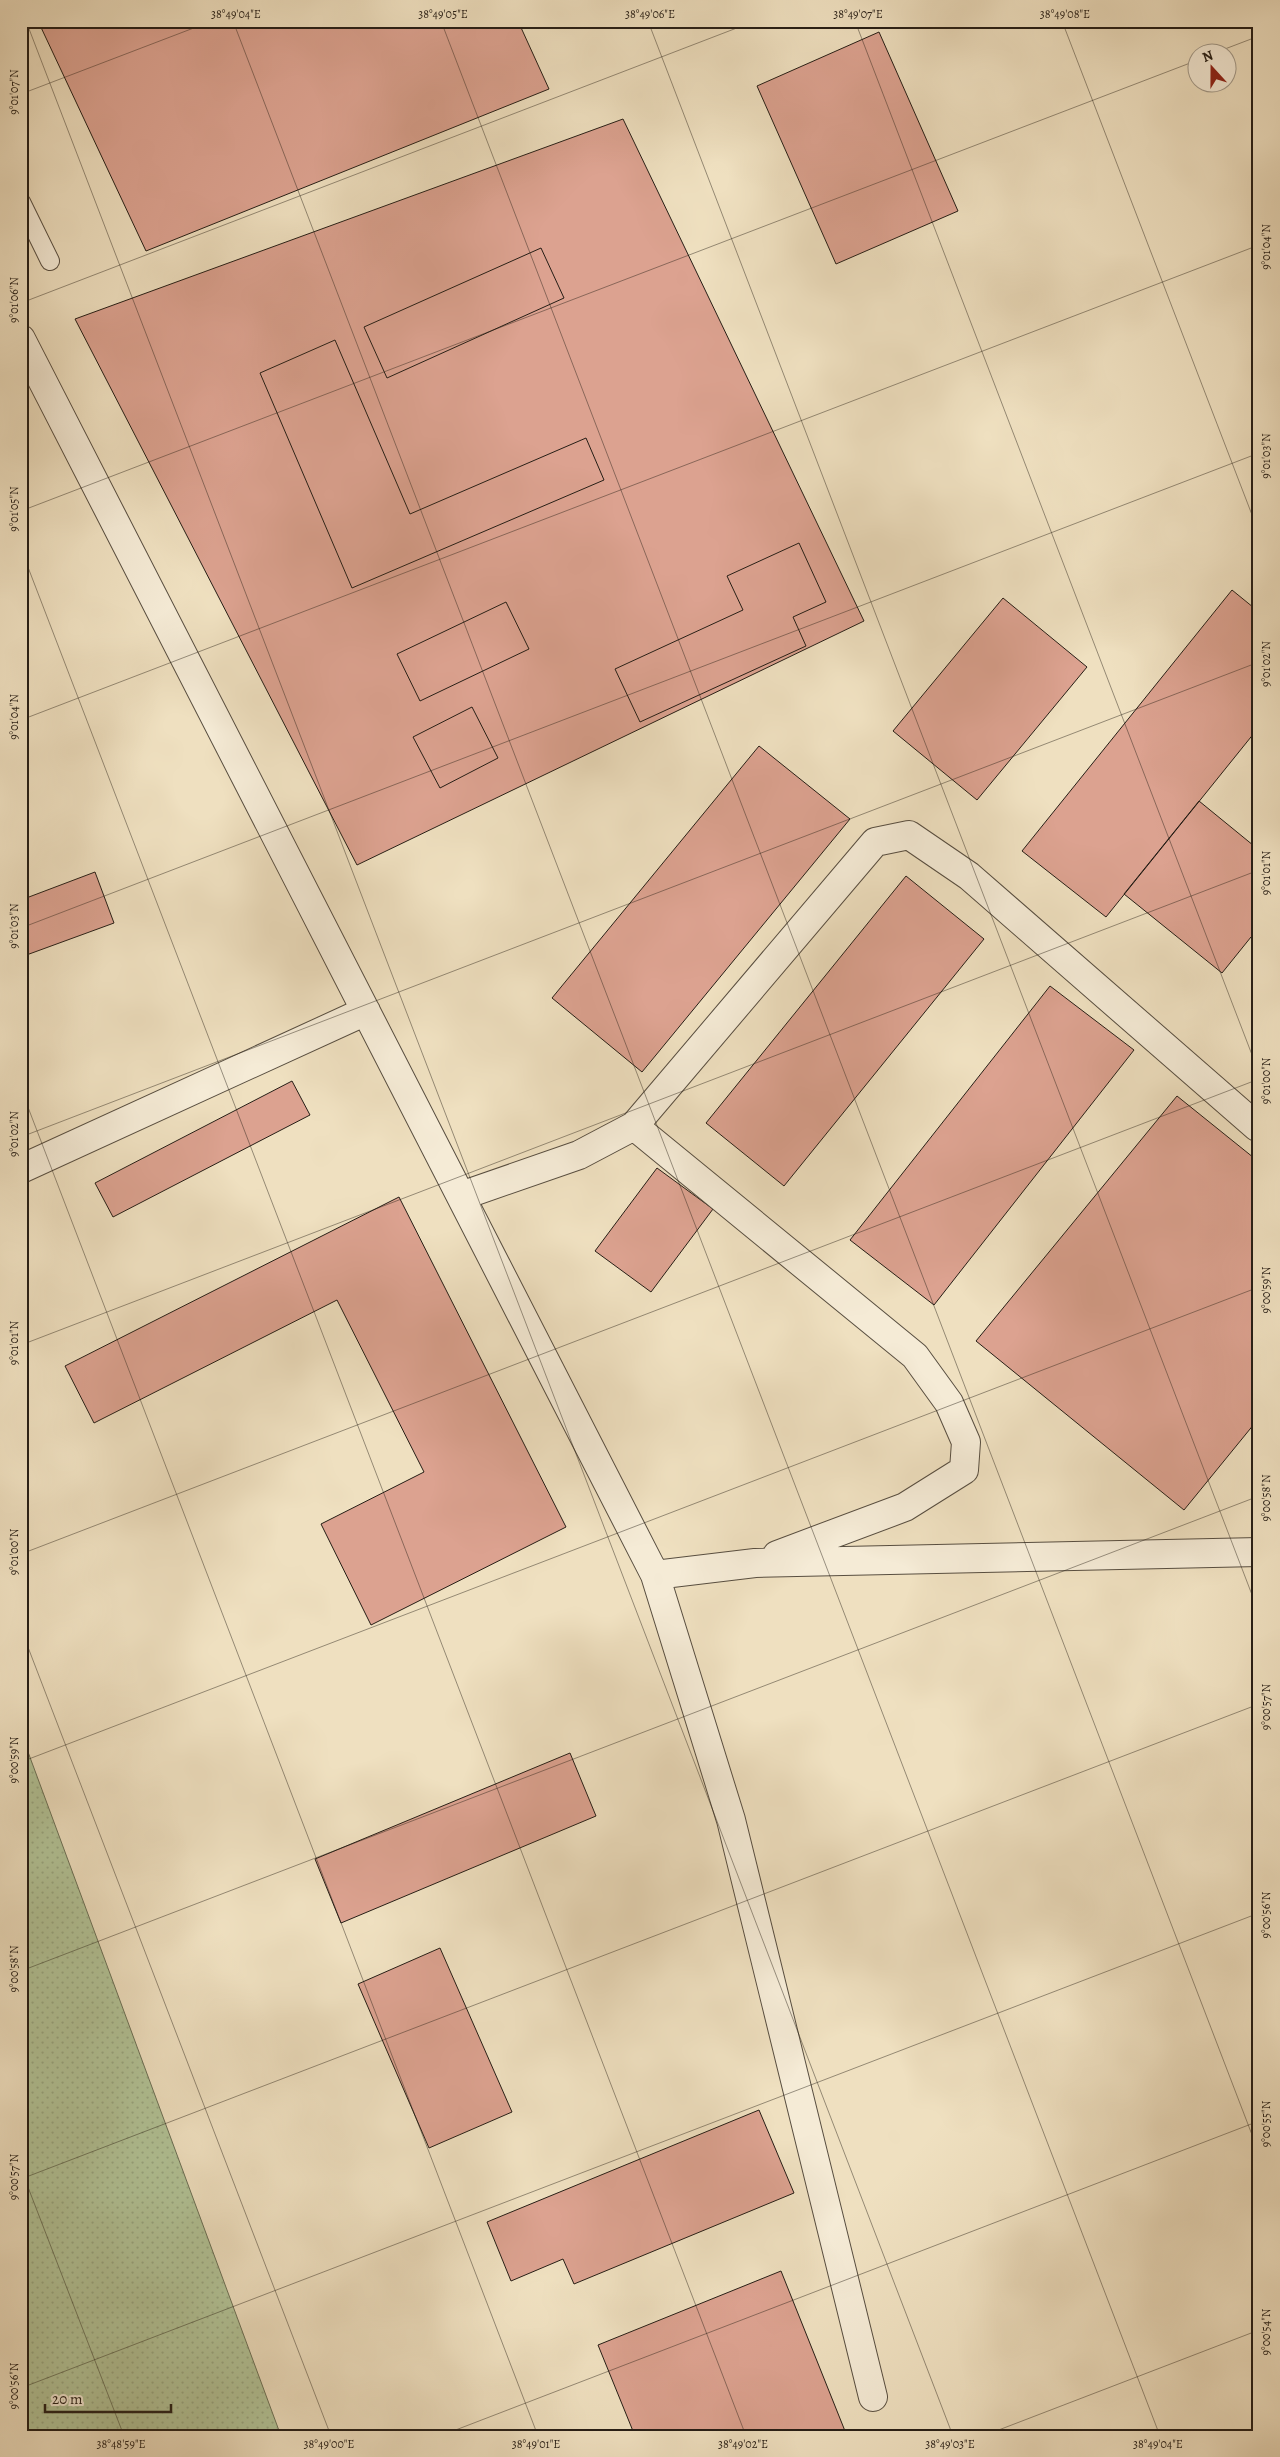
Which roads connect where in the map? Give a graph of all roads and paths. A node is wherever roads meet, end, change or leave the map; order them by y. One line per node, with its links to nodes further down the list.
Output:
1 (21, 202): 2 (lane)
2 (50, 260)
3 (21, 339): 4 (street)
4 (366, 1011): 7 (street); 8 (street)
5 (634, 1126): 6 (street); 8 (street); 10 (street)
6 (1257, 1127)
7 (21, 1169)
8 (461, 1196): 11 (street)
9 (1259, 1552): 10 (street)
10 (755, 1562): 11 (street)
11 (655, 1575): 12 (street)
12 (873, 2397)

